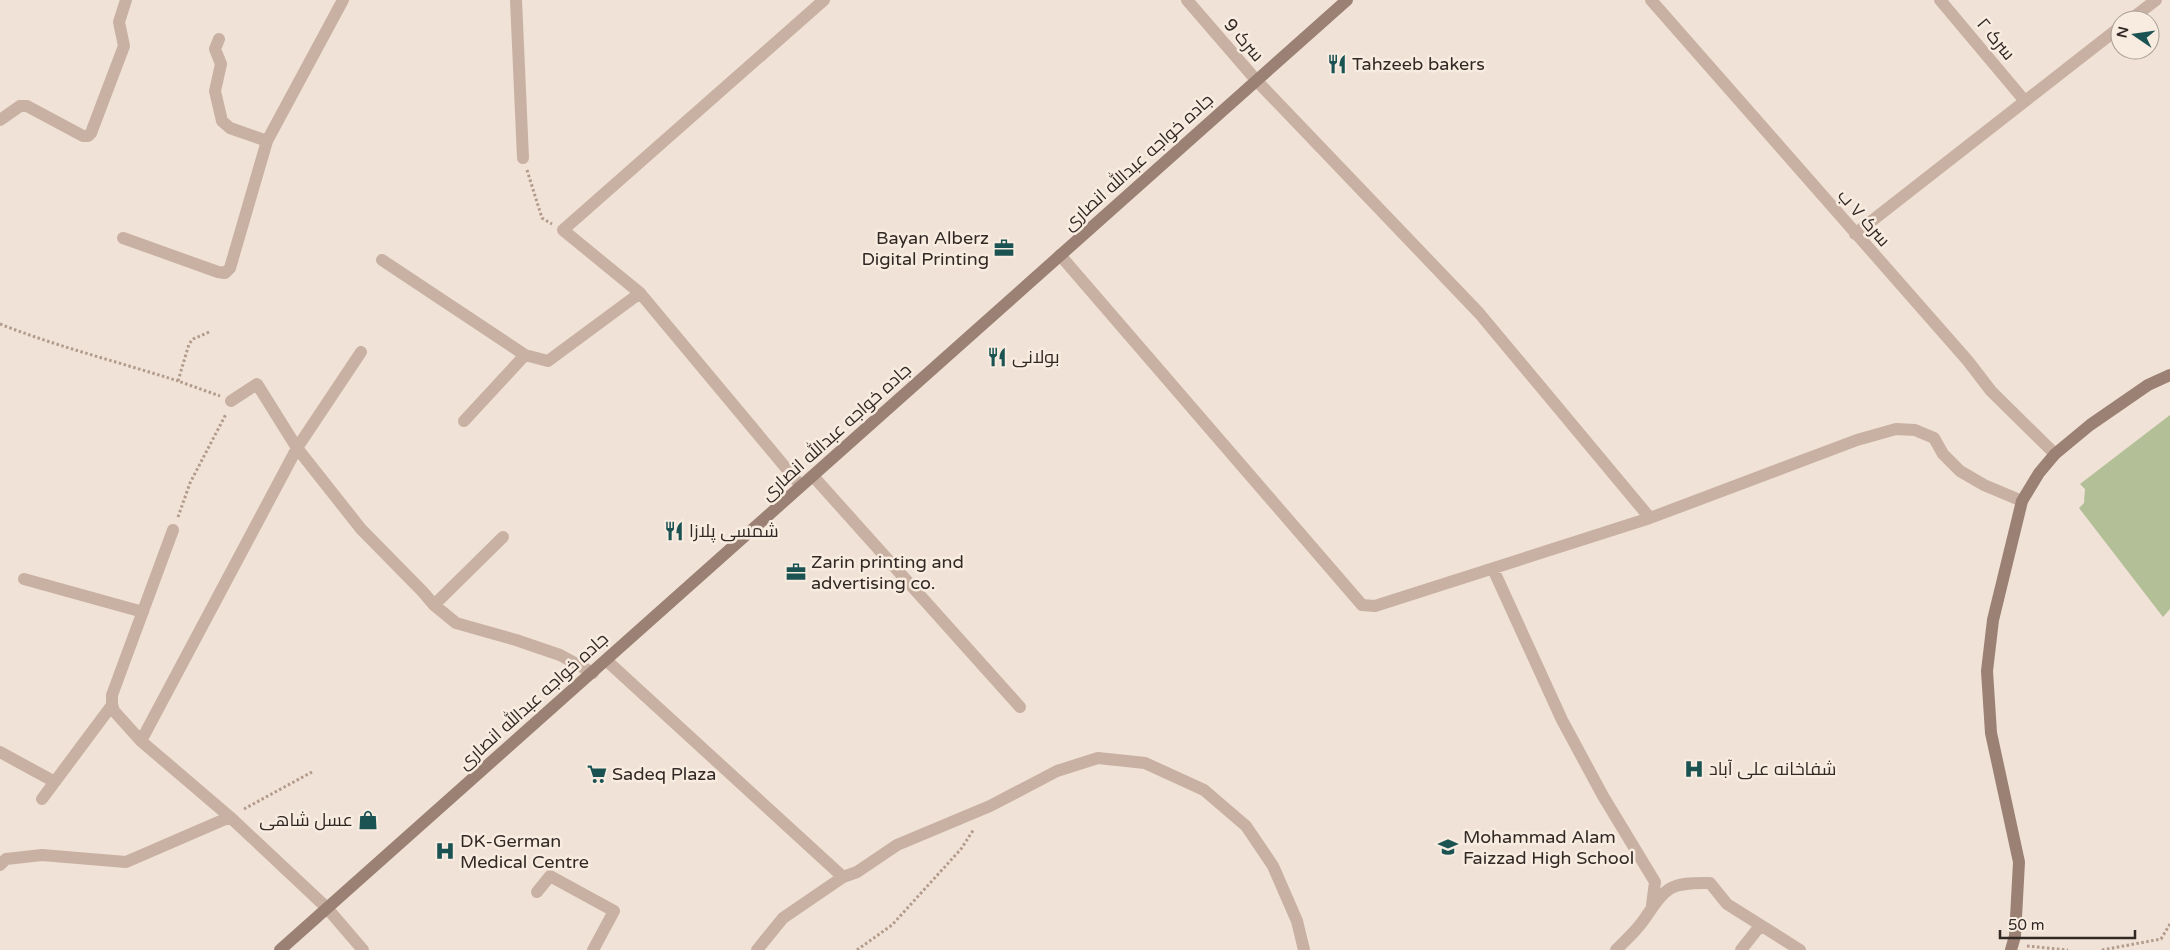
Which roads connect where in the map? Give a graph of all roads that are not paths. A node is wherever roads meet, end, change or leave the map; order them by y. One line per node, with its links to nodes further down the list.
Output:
1 (126, 0): 15 (street)
2 (343, 0): 16 (street)
3 (516, 0): 17 (street)
4 (824, 0): 22 (street)
5 (1187, 0): 13 (street, سرک 9)
6 (1347, 0): 13 (main road, جاده خواجه عبدالله انصاری)
7 (1651, 0): 18 (street, سرک ۷ ب)
8 (1940, 0): 14 (street, سرک ۲)
9 (2156, 0): 10 (street)
10 (2143, 10)
11 (2110, 36): 14 (street)
12 (219, 39): 16 (street)
13 (1256, 80): 20 (main road, جاده خواجه عبدالله انصاری); 33 (street, سرک 9)
14 (2024, 100): 18 (street)
15 (0, 120)
16 (267, 142): 19 (street)
17 (523, 158)
18 (1855, 234): 29 (street, سرک ۷ ب)
19 (123, 238)
20 (1060, 255): 30 (main road, جاده خواجه عبدالله انصاری); 36 (street)
21 (382, 260): 24 (street)
22 (640, 293): 24 (street); 31 (street)
23 (361, 352): 28 (street)
24 (525, 355): 27 (street)
25 (2170, 375): 29 (main road)
26 (231, 401): 28 (street)
27 (464, 421)
28 (297, 448): 38 (street); 44 (street)
29 (2055, 454): 32 (main road)
30 (813, 476): 31 (main road, جاده خواجه عبدالله انصاری); 43 (street)
31 (801, 486): 40 (main road, جاده خواجه عبدالله انصاری)
32 (2022, 501): 33 (street); 55 (main road)
33 (1650, 518): 36 (street)
34 (173, 530): 39 (street)
35 (504, 537): 38 (street)
36 (1493, 568): 52 (street)
37 (24, 578): 39 (street)
38 (434, 605): 41 (street)
39 (143, 612): 42 (street)
40 (606, 660): 41 (main road, جاده خواجه عبدالله انصاری); 50 (street)
41 (593, 673): 53 (main road, جاده خواجه عبدالله انصاری)
42 (112, 705): 44 (street); 46 (street)
43 (1020, 707)
44 (141, 741): 48 (street)
45 (0, 752): 46 (street)
46 (55, 782): 47 (street)
47 (42, 799)
48 (230, 817): 49 (street); 53 (street)
49 (0, 865)
50 (843, 877): 59 (street); 60 (street)
51 (537, 892): 58 (street)
52 (1652, 905): 54 (street); 61 (street)
53 (328, 908): 56 (main road, جاده خواجه عبدالله انصاری); 57 (street)
54 (1760, 926): 62 (street); 63 (street)
55 (2011, 949)
56 (280, 950)
57 (363, 950)
58 (593, 950)
59 (756, 950)
60 (1304, 950)
61 (1616, 950)
62 (1740, 950)
63 (1800, 950)

